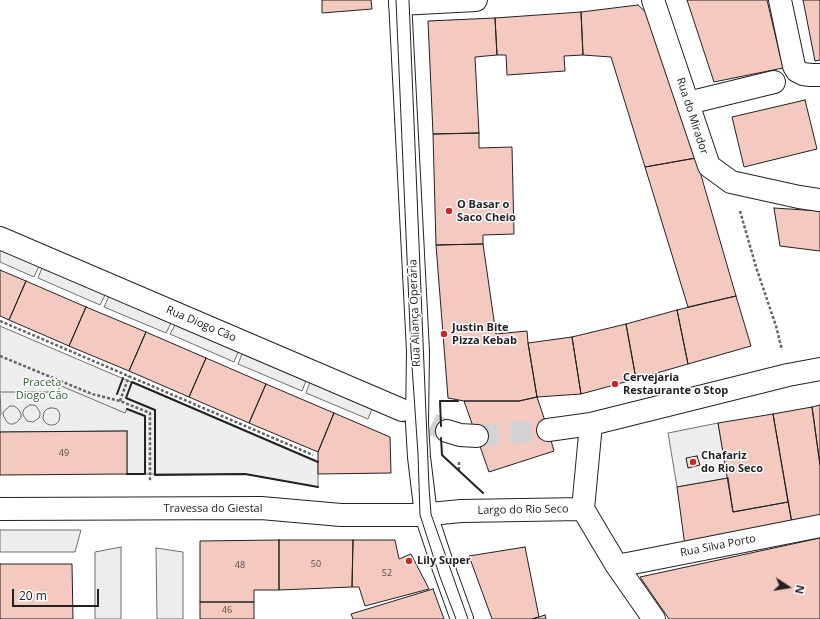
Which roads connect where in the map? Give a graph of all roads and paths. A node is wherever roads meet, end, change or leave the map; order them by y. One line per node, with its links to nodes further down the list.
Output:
1 (476, 0): 4 (street)
2 (653, 0): 7 (street, Rua do Mirador)
3 (780, 0): 5 (street)
4 (400, 2): 26 (street, Rua Aliança Operária)
5 (812, 74)
6 (774, 82): 7 (street)
7 (688, 103): 8 (street, Rua do Mirador)
8 (731, 182): 9 (street, Rua do Mirador); 14 (path)
9 (820, 200)
10 (0, 238): 17 (street, Rua Diogo Cão)
11 (0, 321): 15 (path)
12 (0, 356): 16 (path)
13 (820, 369): 14 (street)
14 (788, 374): 18 (street)
15 (129, 376): 16 (path); 22 (path)
16 (120, 401): 23 (path)
17 (402, 410)
18 (591, 424): 19 (street); 25 (street, Largo do Rio Seco)
19 (548, 430)
20 (447, 431): 21 (street)
21 (476, 436)
22 (313, 455)
23 (150, 481)
24 (0, 509): 26 (street, Travessa do Giestal)
25 (584, 509): 26 (street, Largo do Rio Seco); 28 (street)
26 (426, 514): 29 (street, Rua Aliança Operária)
27 (820, 526): 28 (street, Rua Silva Porto)
28 (617, 566): 30 (street)
29 (462, 619)
30 (654, 619)

